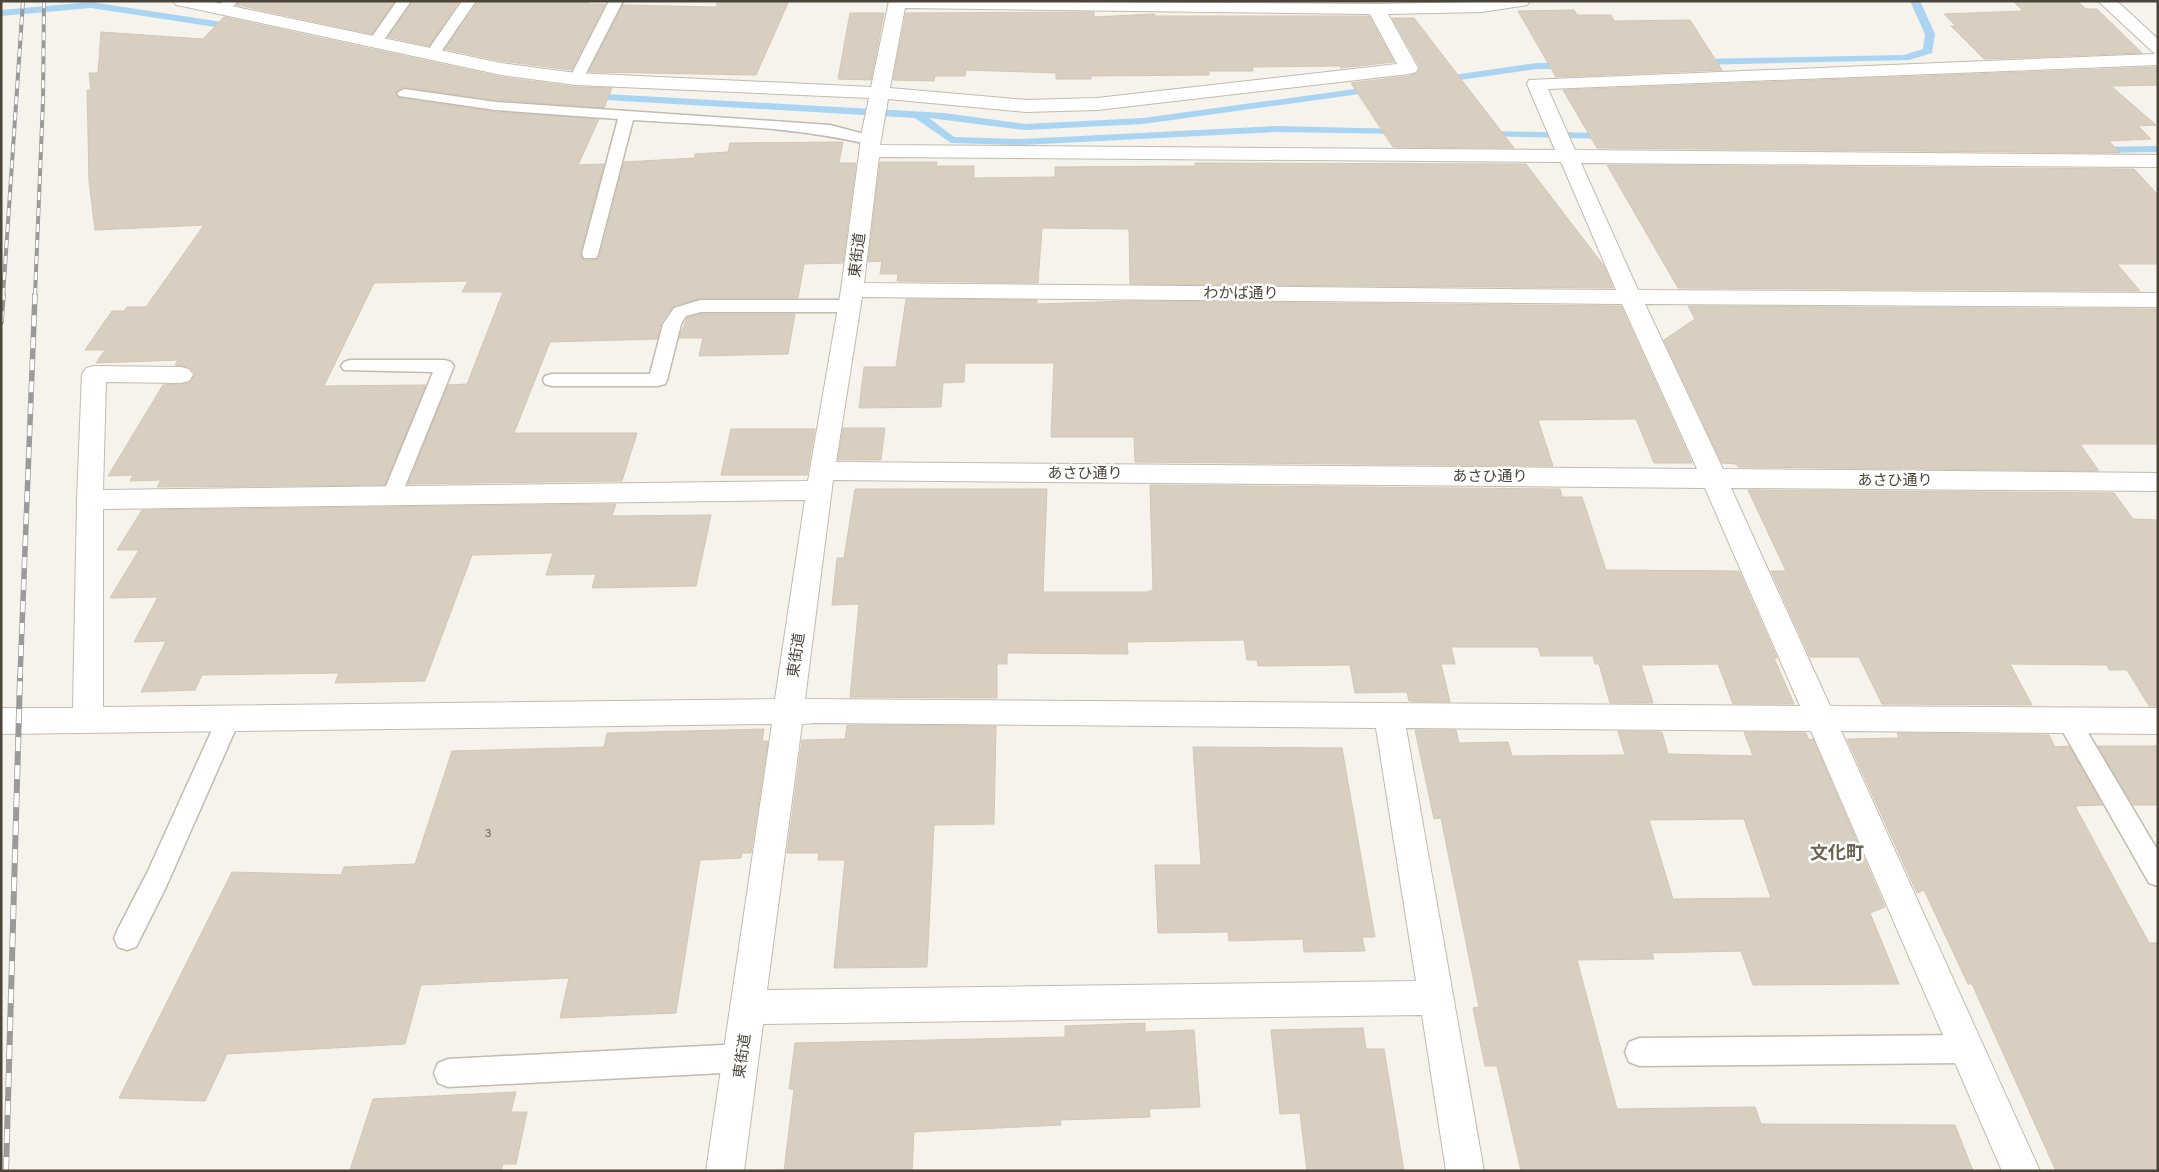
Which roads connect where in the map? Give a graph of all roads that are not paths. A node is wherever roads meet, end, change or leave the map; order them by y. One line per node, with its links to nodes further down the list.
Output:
1 (182, 1): 8 (street)
2 (404, 1): 10 (lane)
3 (469, 1): 12 (lane)
4 (616, 1): 14 (lane)
5 (1521, 1): 9 (street)
6 (2107, 1): 11 (street)
7 (898, 2): 9 (street); 16 (street)
8 (227, 5): 10 (street)
9 (1376, 9): 16 (street)
10 (376, 41): 12 (street)
11 (2158, 48)
12 (433, 53): 14 (street)
13 (2158, 59): 19 (street)
14 (576, 79): 16 (street)
15 (404, 93): 17 (lane)
16 (878, 96): 18 (street, 東街道)
17 (626, 116): 18 (lane); 21 (lane)
18 (871, 141): 19 (street); 23 (street, 東街道)
19 (1567, 150): 20 (street); 22 (street)
20 (2158, 160)
21 (590, 254)
22 (1630, 297): 23 (street, わかば通り); 24 (street, わかば通り); 28 (street)
23 (850, 298): 27 (lane); 29 (street, 東街道)
24 (2158, 300)
25 (350, 366): 31 (lane)
26 (181, 374): 32 (street)
27 (552, 380)
28 (1714, 478): 29 (street, あさひ通り); 30 (street, あさひ通り); 38 (street)
29 (821, 480): 31 (street, あさひ通り); 33 (street, 東街道)
30 (2158, 482)
31 (392, 496): 32 (street, あさひ通り)
32 (90, 500): 37 (street)
33 (788, 711): 34 (street); 35 (street); 44 (street, 東街道)
34 (1389, 715): 38 (street); 43 (street)
35 (229, 717): 37 (street); 42 (lane)
36 (2067, 718): 38 (street); 39 (street); 41 (lane)
37 (88, 719): 40 (street)
38 (1821, 719): 45 (street)
39 (2158, 720)
40 (1, 721)
41 (2158, 874)
42 (127, 938)
43 (1435, 998): 44 (street); 50 (street)
44 (748, 1007): 47 (street, 東街道)
45 (1966, 1049): 46 (lane); 51 (street)
46 (1639, 1052)
47 (742, 1058): 48 (lane); 49 (street, 東街道)
48 (448, 1073)
49 (725, 1171)
50 (1465, 1171)
51 (2021, 1171)

